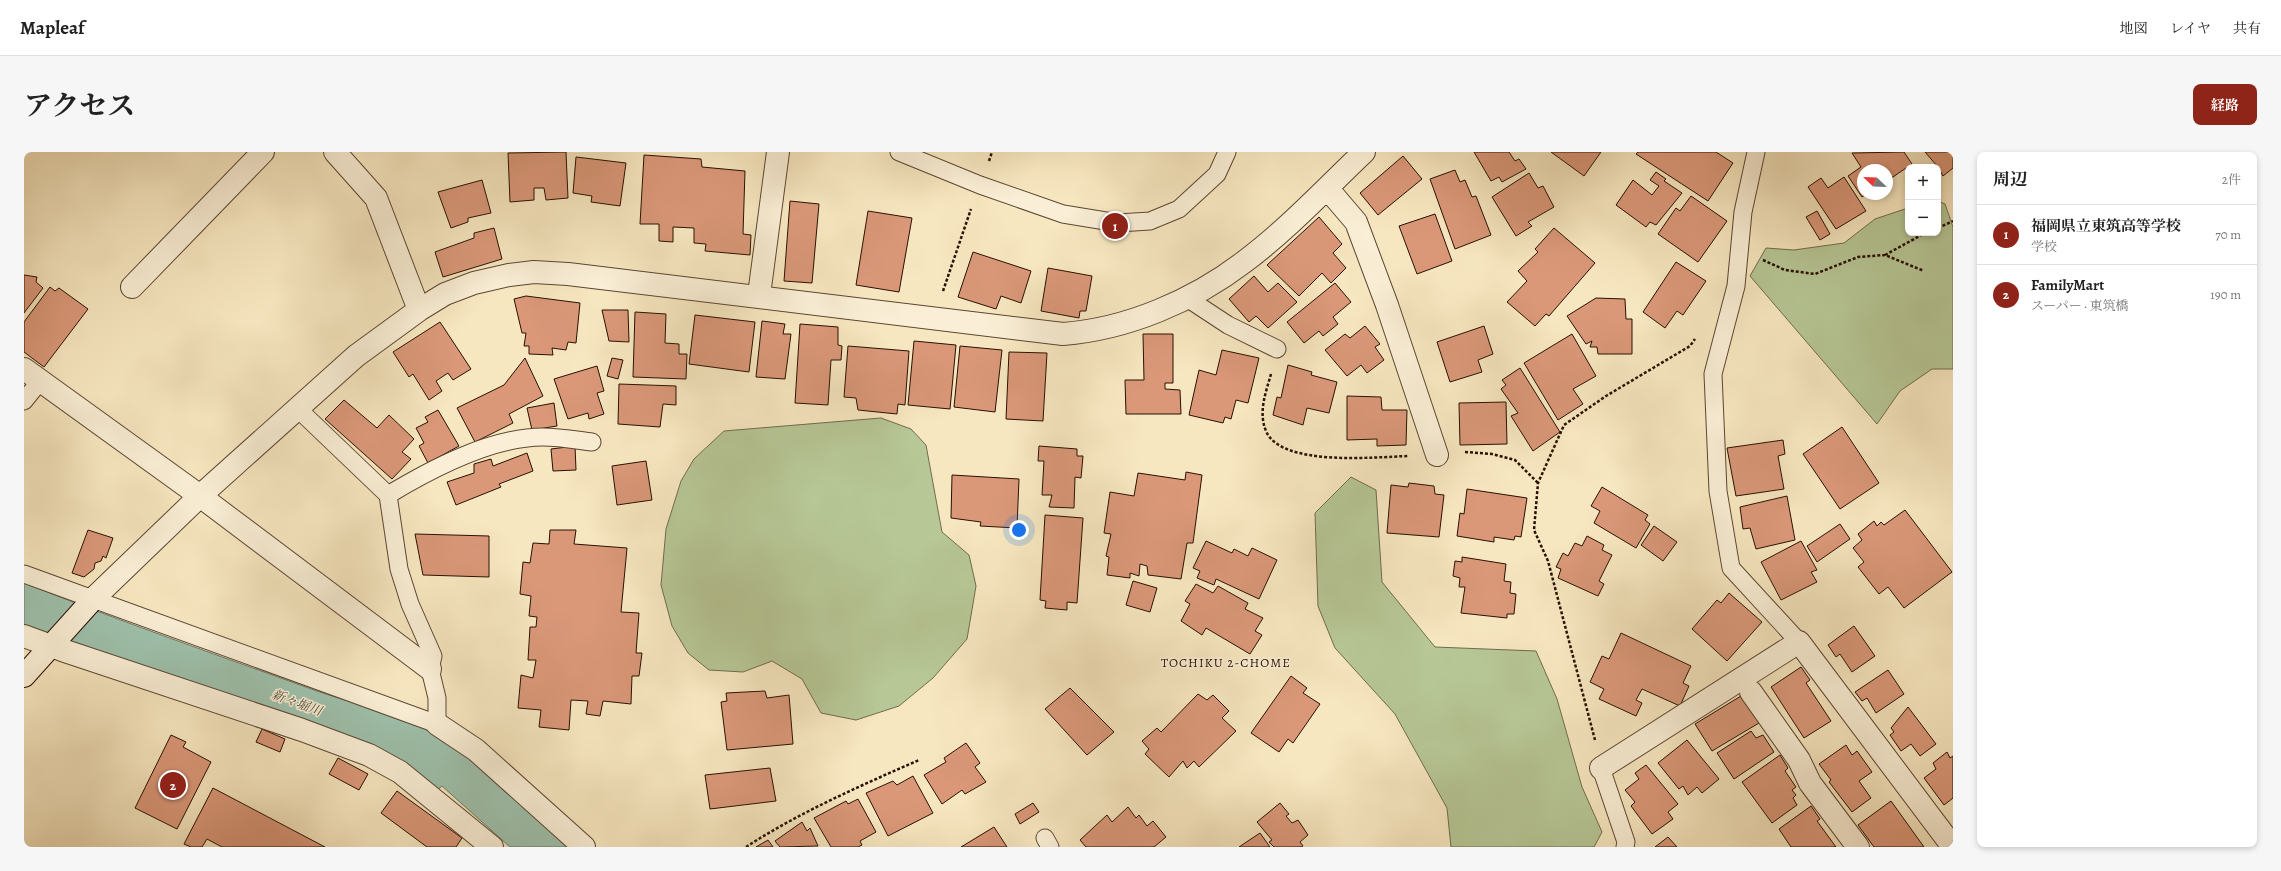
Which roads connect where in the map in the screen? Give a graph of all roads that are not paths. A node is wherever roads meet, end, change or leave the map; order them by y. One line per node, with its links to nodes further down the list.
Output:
1 (263, 152): 9 (street)
2 (335, 152): 12 (street)
3 (778, 152): 10 (street)
4 (899, 152): 5 (lane)
5 (1227, 152)
6 (1364, 152): 8 (street)
7 (1756, 152): 24 (lane)
8 (1326, 188): 11 (street); 18 (street)
9 (132, 287)
10 (759, 296): 11 (street); 12 (street)
11 (1187, 298): 13 (lane)
12 (419, 310): 16 (street)
13 (1277, 349)
14 (32, 375): 15 (lane); 20 (street)
15 (24, 402)
16 (297, 408): 19 (lane); 20 (street)
17 (592, 442): 19 (lane)
18 (1437, 455)
19 (388, 495): 26 (lane)
20 (200, 496): 22 (street); 26 (street)
21 (24, 574): 22 (lane)
22 (91, 602): 25 (street); 29 (lane)
23 (24, 636): 25 (street)
24 (1799, 642): 30 (street); 35 (street)
25 (54, 643): 27 (street); 31 (street)
26 (430, 669): 29 (lane)
27 (24, 676)
28 (1751, 692): 34 (street)
29 (437, 724): 32 (street)
30 (1601, 768): 33 (lane)
31 (492, 847)
32 (584, 847)
33 (1625, 847)
34 (1858, 847)
35 (1953, 847)

